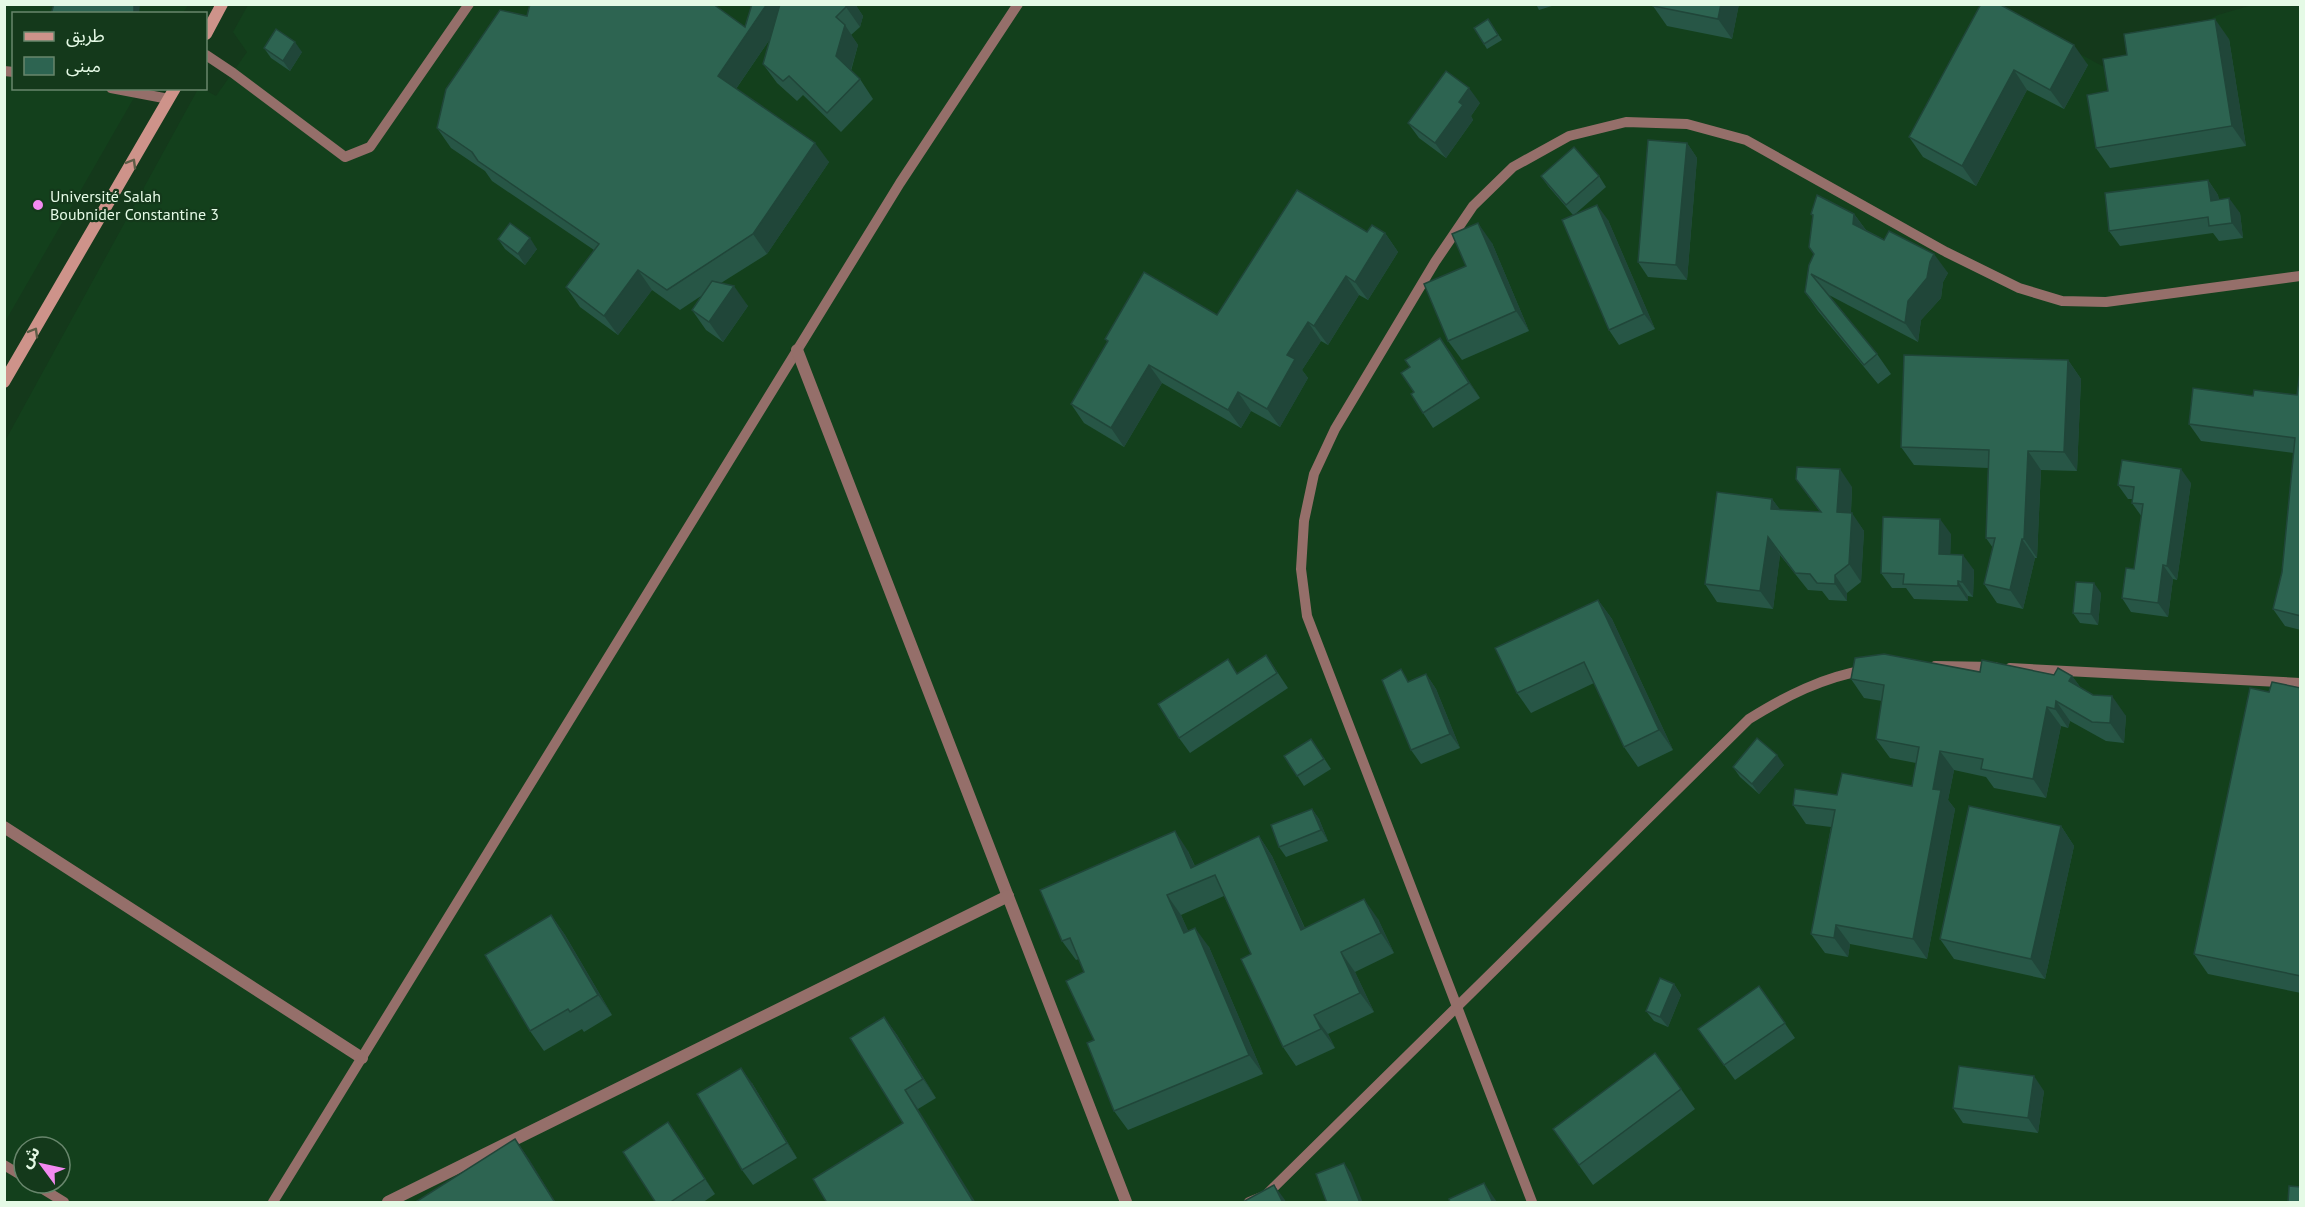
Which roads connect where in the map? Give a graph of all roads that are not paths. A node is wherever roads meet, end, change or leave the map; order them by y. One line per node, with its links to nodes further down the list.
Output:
1 (222, 4): 4 (main road)
2 (469, 4): 5 (lane)
3 (1018, 4): 9 (lane)
4 (207, 32)
5 (207, 56)
6 (131, 90): 7 (lane)
7 (172, 94): 10 (main road, one-way to 7)
8 (2301, 276): 16 (lane)
9 (797, 350): 15 (street); 17 (lane)
10 (4, 382)
11 (1923, 666): 13 (lane)
12 (1879, 668): 16 (lane)
13 (2301, 683)
14 (4, 827): 17 (street)
15 (1008, 896): 19 (street); 20 (street)
16 (1458, 1006): 21 (lane); 22 (lane)
17 (362, 1058): 18 (lane)
18 (273, 1203)
19 (388, 1203)
20 (1126, 1203)
21 (1249, 1203)
22 (1532, 1203)

